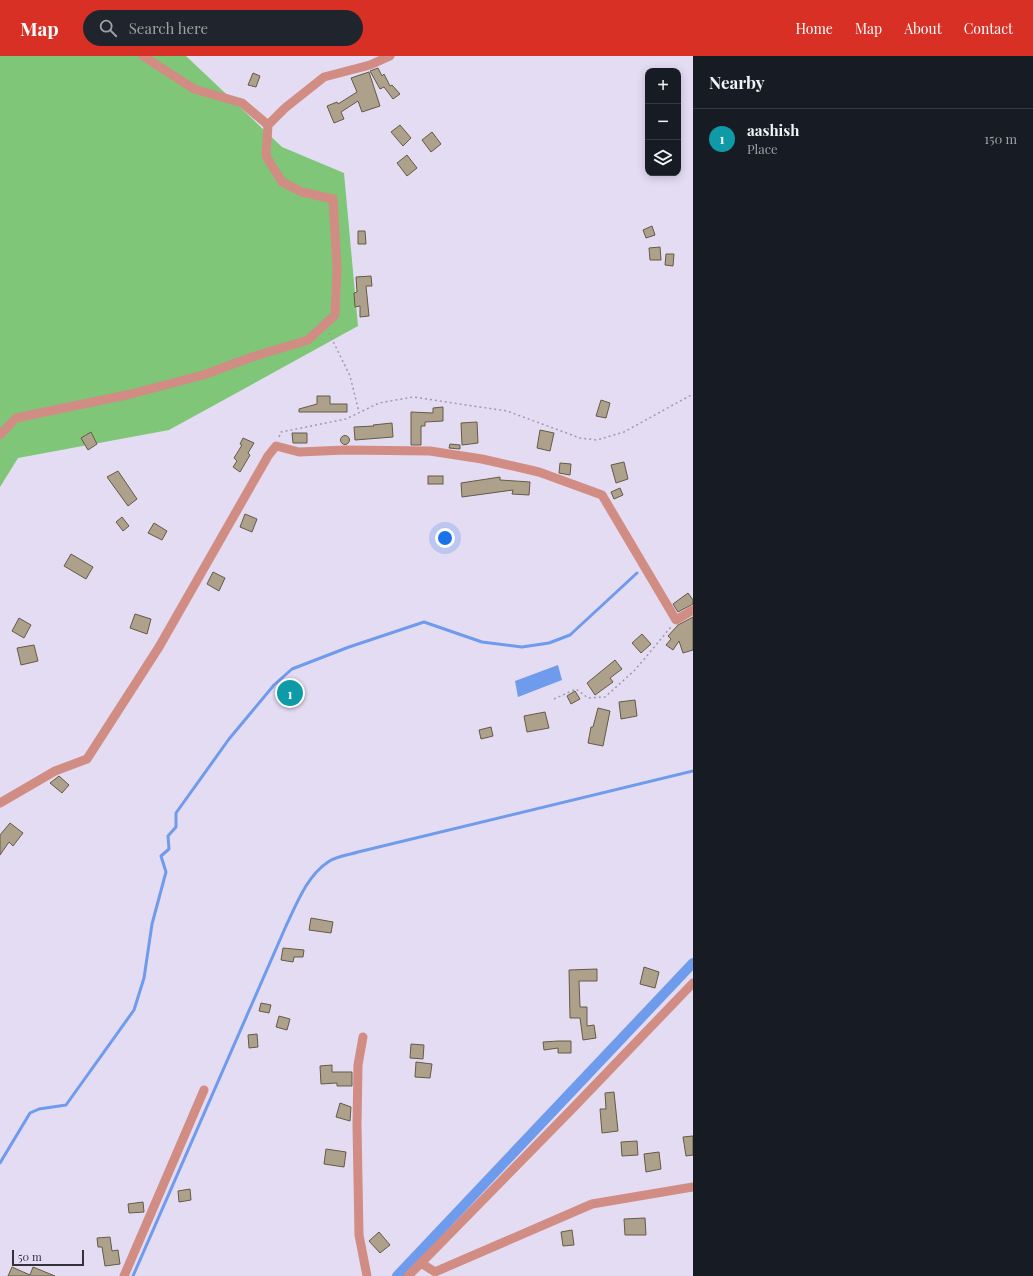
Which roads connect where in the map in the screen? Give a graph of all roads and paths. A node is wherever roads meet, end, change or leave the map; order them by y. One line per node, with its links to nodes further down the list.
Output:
1 (143, 56): 3 (street)
2 (390, 56): 3 (street)
3 (268, 125): 4 (street)
4 (324, 325): 6 (path); 7 (street)
5 (693, 394): 6 (path)
6 (359, 412): 8 (path)
7 (0, 435)
8 (276, 446): 10 (street); 12 (street)
9 (693, 610): 10 (street)
10 (676, 620): 11 (path)
11 (554, 699)
12 (0, 803)
13 (693, 983): 17 (street)
14 (363, 1037): 19 (street)
15 (204, 1090): 18 (street)
16 (693, 1187): 17 (street)
17 (421, 1263): 20 (street)
18 (124, 1276)
19 (367, 1276)
20 (408, 1276)

